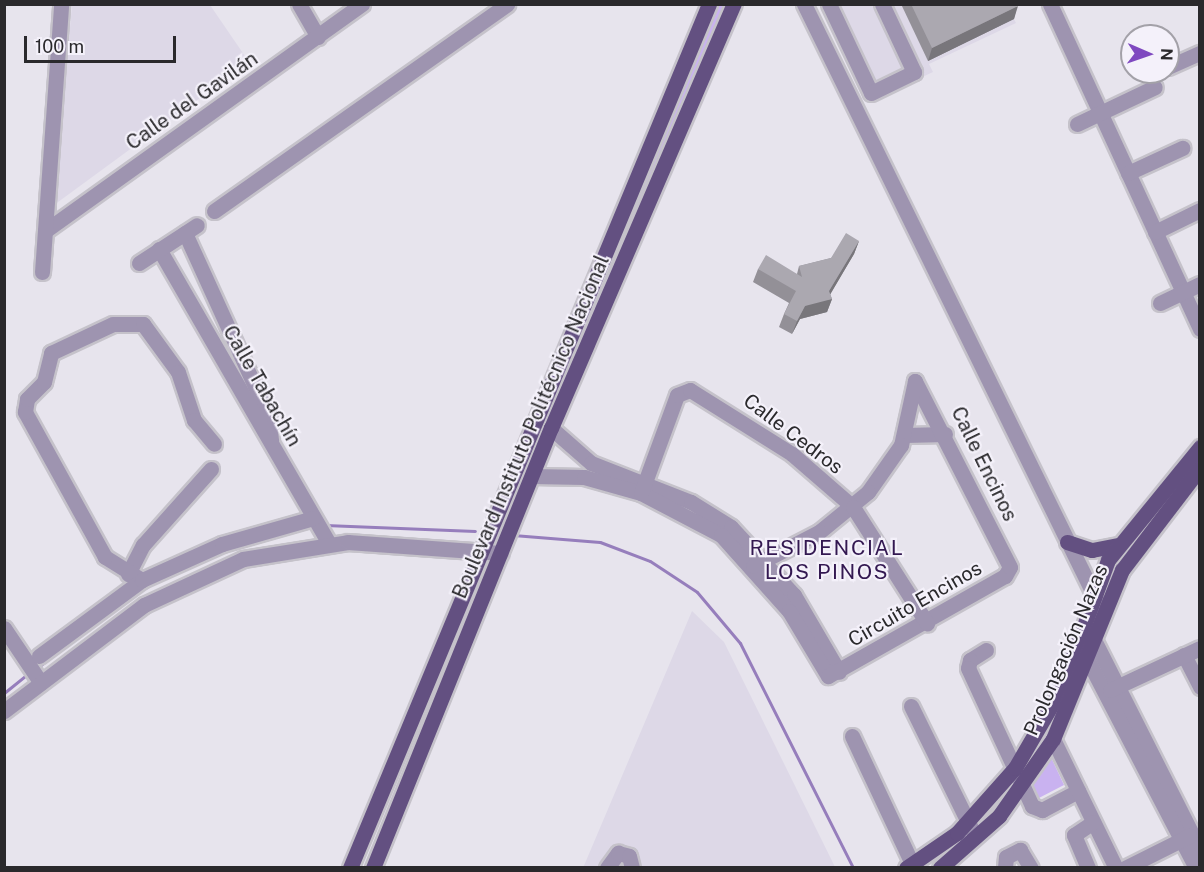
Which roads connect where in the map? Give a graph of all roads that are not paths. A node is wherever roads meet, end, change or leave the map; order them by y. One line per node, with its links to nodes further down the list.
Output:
1 (61, 4): 21 (street)
2 (299, 4): 11 (street)
3 (362, 4): 11 (street, Calle del Gavilán)
4 (710, 4): 30 (main road, Boulevard Instituto Politécnico Nacional)
5 (734, 4): 30 (main road, Boulevard Instituto Politécnico Nacional)
6 (804, 4): 45 (street)
7 (829, 4): 8 (street)
8 (882, 4)
9 (1054, 6): 15 (street)
10 (501, 9): 20 (street)
11 (318, 37): 21 (street, Calle del Gavilán)
12 (1200, 53): 13 (street)
13 (1180, 62)
14 (1155, 87): 15 (street)
15 (1100, 112): 16 (street); 18 (street)
16 (1077, 124)
17 (1182, 148): 18 (street)
18 (1128, 173): 22 (street)
19 (1200, 210): 22 (street)
20 (214, 211)
21 (45, 231): 25 (street)
22 (1155, 232): 27 (street)
23 (159, 249): 24 (street); 34 (street, Calle Tabachín); 34 (street)
24 (139, 263)
25 (42, 272)
26 (1200, 284): 27 (street)
27 (1182, 292): 28 (street); 29 (street)
28 (1160, 303)
29 (1200, 329)
30 (544, 424): 36 (street); 39 (main road, Boulevard Instituto Politécnico Nacional); 48 (main road, Boulevard Instituto Politécnico Nacional)
31 (945, 434): 32 (street); 32 (street, Calle Encinos); 51 (street, Calle Encinos)
32 (905, 435): 43 (street)
33 (214, 444): 52 (street)
34 (271, 444): 44 (street, Calle Tabachín)
35 (1200, 447): 47 (main road, Prolongación Nazas)
36 (580, 455): 40 (street); 41 (street)
37 (1200, 468): 54 (main road, Prolongación Nazas)
38 (211, 469): 52 (street)
39 (532, 476): 40 (street); 49 (main road, Boulevard Instituto Politécnico Nacional)
40 (571, 476): 41 (street)
41 (604, 476): 42 (street)
42 (643, 487): 43 (street, Calle Cedros); 50 (street)
43 (853, 507): 50 (street); 56 (street, Calle Cedros)
44 (316, 523): 46 (street, Calle Tabachín); 52 (street)
45 (1067, 542): 47 (main road); 53 (street)
46 (329, 543): 48 (street); 64 (street)
47 (1119, 545): 53 (main road, Prolongación Nazas)
48 (484, 550): 49 (street); 80 (main road, Boulevard Instituto Politécnico Nacional)
49 (501, 553): 81 (main road, Boulevard Instituto Politécnico Nacional)
50 (759, 562): 56 (street, Circuito Encinos)
51 (1010, 570): 56 (street, Circuito Encinos)
52 (135, 577): 64 (street)
53 (1093, 592): 54 (street); 55 (main road, Prolongación Nazas)
54 (1102, 609): 58 (main road, Prolongación Nazas)
55 (1083, 621): 58 (street); 59 (main road, Prolongación Nazas)
56 (927, 623)
57 (4, 628): 64 (street)
58 (1093, 636): 63 (main road, Prolongación Nazas); 66 (street)
59 (1077, 642): 63 (street); 71 (main road, Prolongación Nazas)
60 (1200, 648): 62 (street)
61 (986, 650): 71 (street)
62 (1184, 655): 65 (street); 66 (street)
63 (1087, 656): 66 (street); 70 (main road, Prolongación Nazas)
64 (36, 670): 68 (street)
65 (1200, 687)
66 (1112, 689): 76 (street)
67 (911, 706): 74 (street)
68 (4, 711)
69 (852, 736): 79 (street)
70 (1053, 739): 72 (main road, Prolongación Nazas); 73 (street)
71 (1015, 768): 72 (street); 74 (main road, Prolongación Nazas)
72 (1023, 786): 73 (street); 77 (main road, Prolongación Nazas)
73 (1078, 791): 75 (street)
74 (968, 822): 77 (street); 79 (main road, Prolongación Nazas)
75 (1094, 822): 87 (street); 88 (street)
76 (1191, 835): 78 (street); 89 (street); 90 (street)
77 (976, 838): 84 (main road, Prolongación Nazas)
78 (1200, 850)
79 (911, 866)
80 (350, 867)
81 (373, 867)
82 (607, 867): 83 (street)
83 (632, 867)
84 (940, 867)
85 (1005, 867): 86 (street)
86 (1031, 867)
87 (1088, 867)
88 (1116, 867)
89 (1125, 867)
90 (1196, 867)

